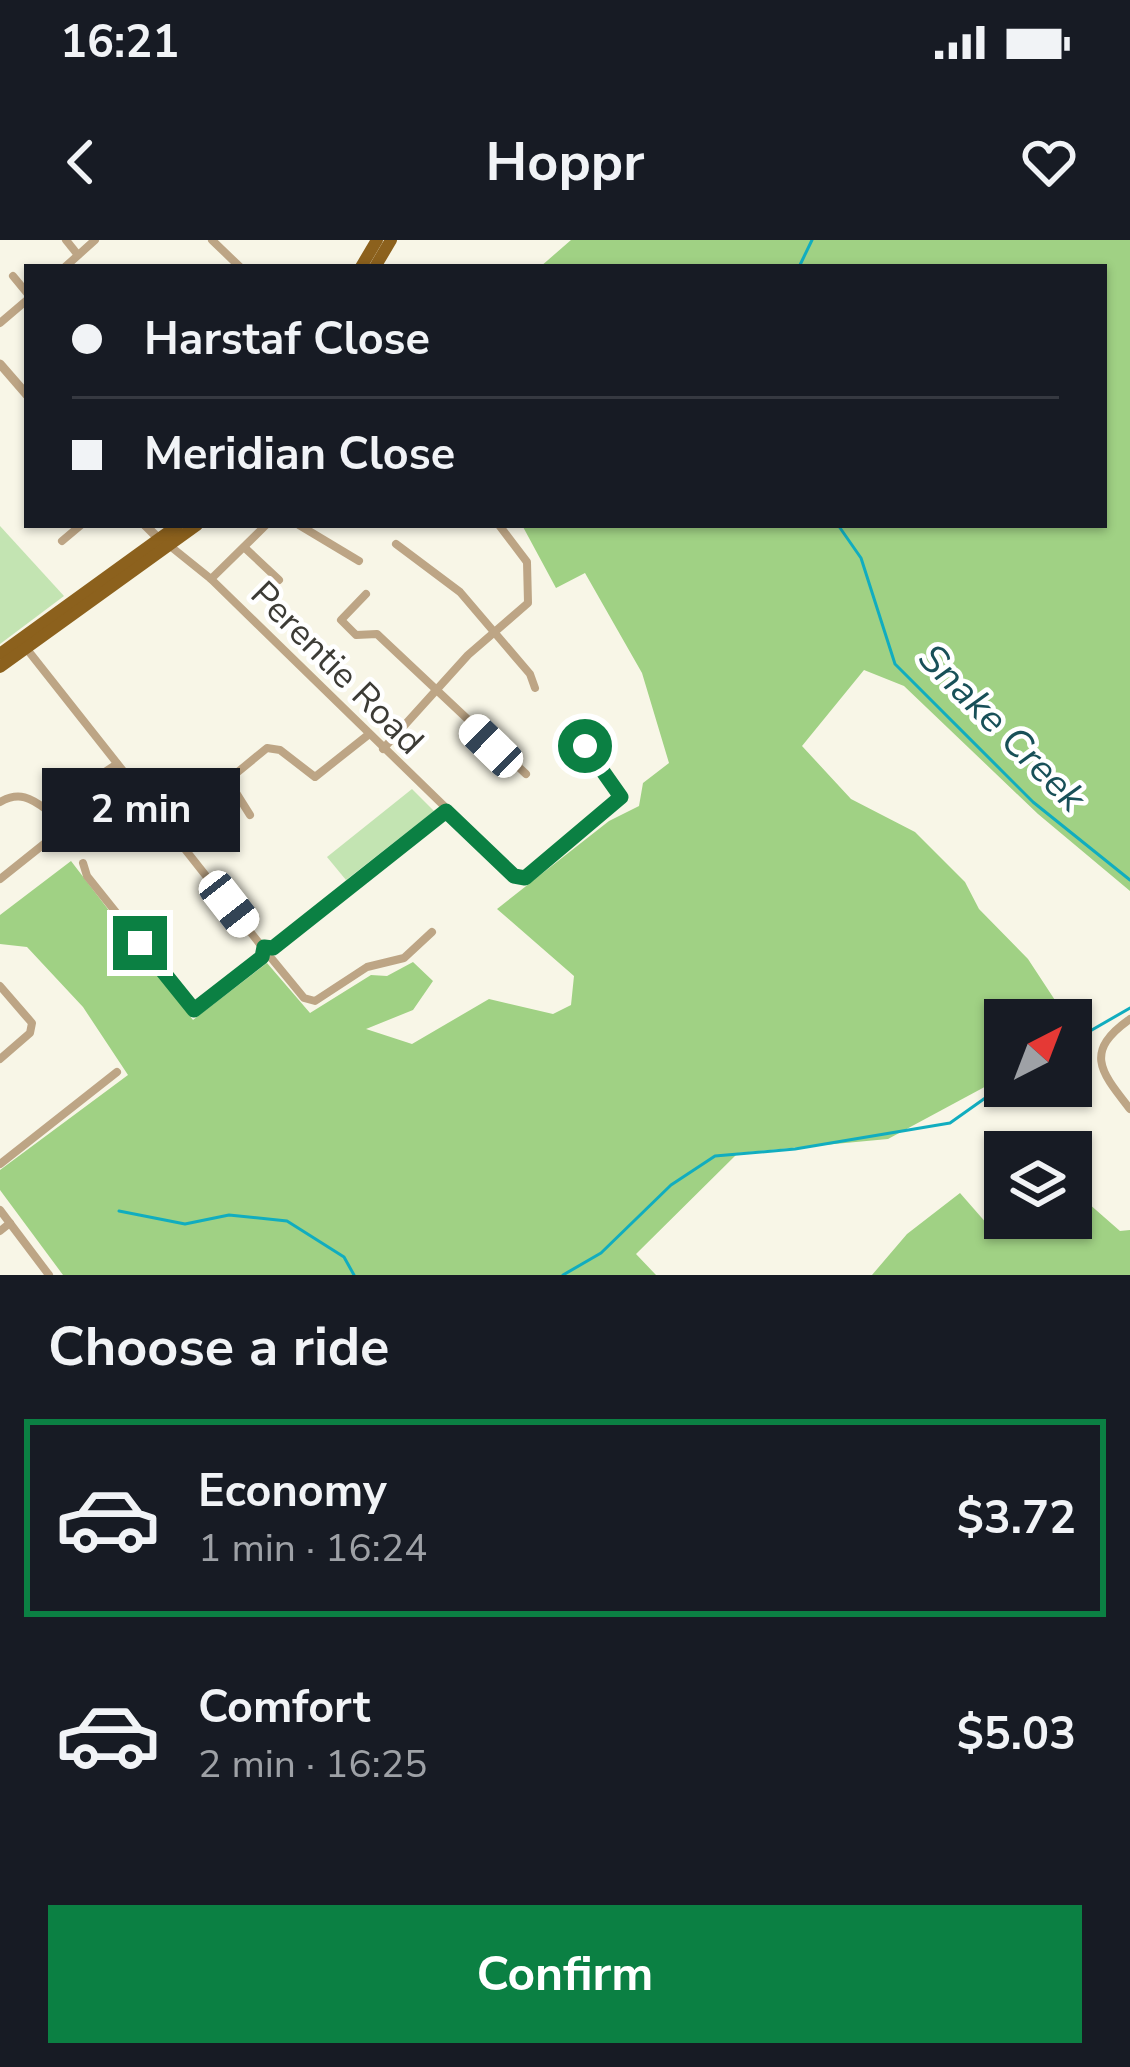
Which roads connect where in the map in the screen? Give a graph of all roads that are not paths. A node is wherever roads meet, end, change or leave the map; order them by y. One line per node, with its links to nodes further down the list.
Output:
1 (66, 240): 4 (street)
2 (95, 240): 4 (street)
3 (214, 240): 6 (street)
4 (78, 255): 5 (street)
5 (68, 264)
6 (237, 264)
7 (13, 276): 8 (street)
8 (24, 292)
9 (24, 300): 10 (street)
10 (0, 323)
11 (2, 371): 12 (street)
12 (24, 392)
13 (77, 528): 20 (street)
14 (148, 528): 21 (street)
15 (176, 528): 21 (main road)
16 (192, 528): 21 (main road)
17 (263, 528): 24 (street)
18 (304, 528): 25 (street)
19 (501, 528): 30 (street)
20 (62, 541)
21 (164, 543): 27 (street, Perentie Road); 31 (main road)
22 (352, 544): 25 (street)
23 (396, 544): 30 (street)
24 (245, 548): 27 (street); 28 (street)
25 (346, 554): 26 (street)
26 (359, 561)
27 (211, 580): 37 (street, Perentie Road)
28 (279, 580)
29 (366, 594): 35 (street)
30 (493, 634): 34 (street); 35 (street)
31 (23, 644): 32 (main road); 33 (main road); 39 (street)
32 (0, 654)
33 (0, 667)
34 (535, 688)
35 (437, 694): 38 (street); 40 (street)
36 (569, 729): 43 (street, Perentie Road)
37 (368, 735): 38 (street, Perentie Road); 44 (street)
38 (383, 749): 43 (street, Perentie Road)
39 (116, 764): 42 (street); 48 (street)
40 (526, 774)
41 (0, 802): 42 (street)
42 (47, 810): 46 (street)
43 (446, 811): 48 (street)
44 (250, 814)
45 (83, 863): 48 (street)
46 (0, 879)
47 (432, 932): 48 (street)
48 (268, 953)
49 (0, 986): 51 (street)
50 (1130, 1019): 53 (street)
51 (0, 1059)
52 (117, 1072): 54 (street)
53 (1130, 1109)
54 (0, 1164)
55 (0, 1210): 56 (street)
56 (10, 1223): 57 (street); 58 (street)
57 (0, 1232)
58 (49, 1275)

